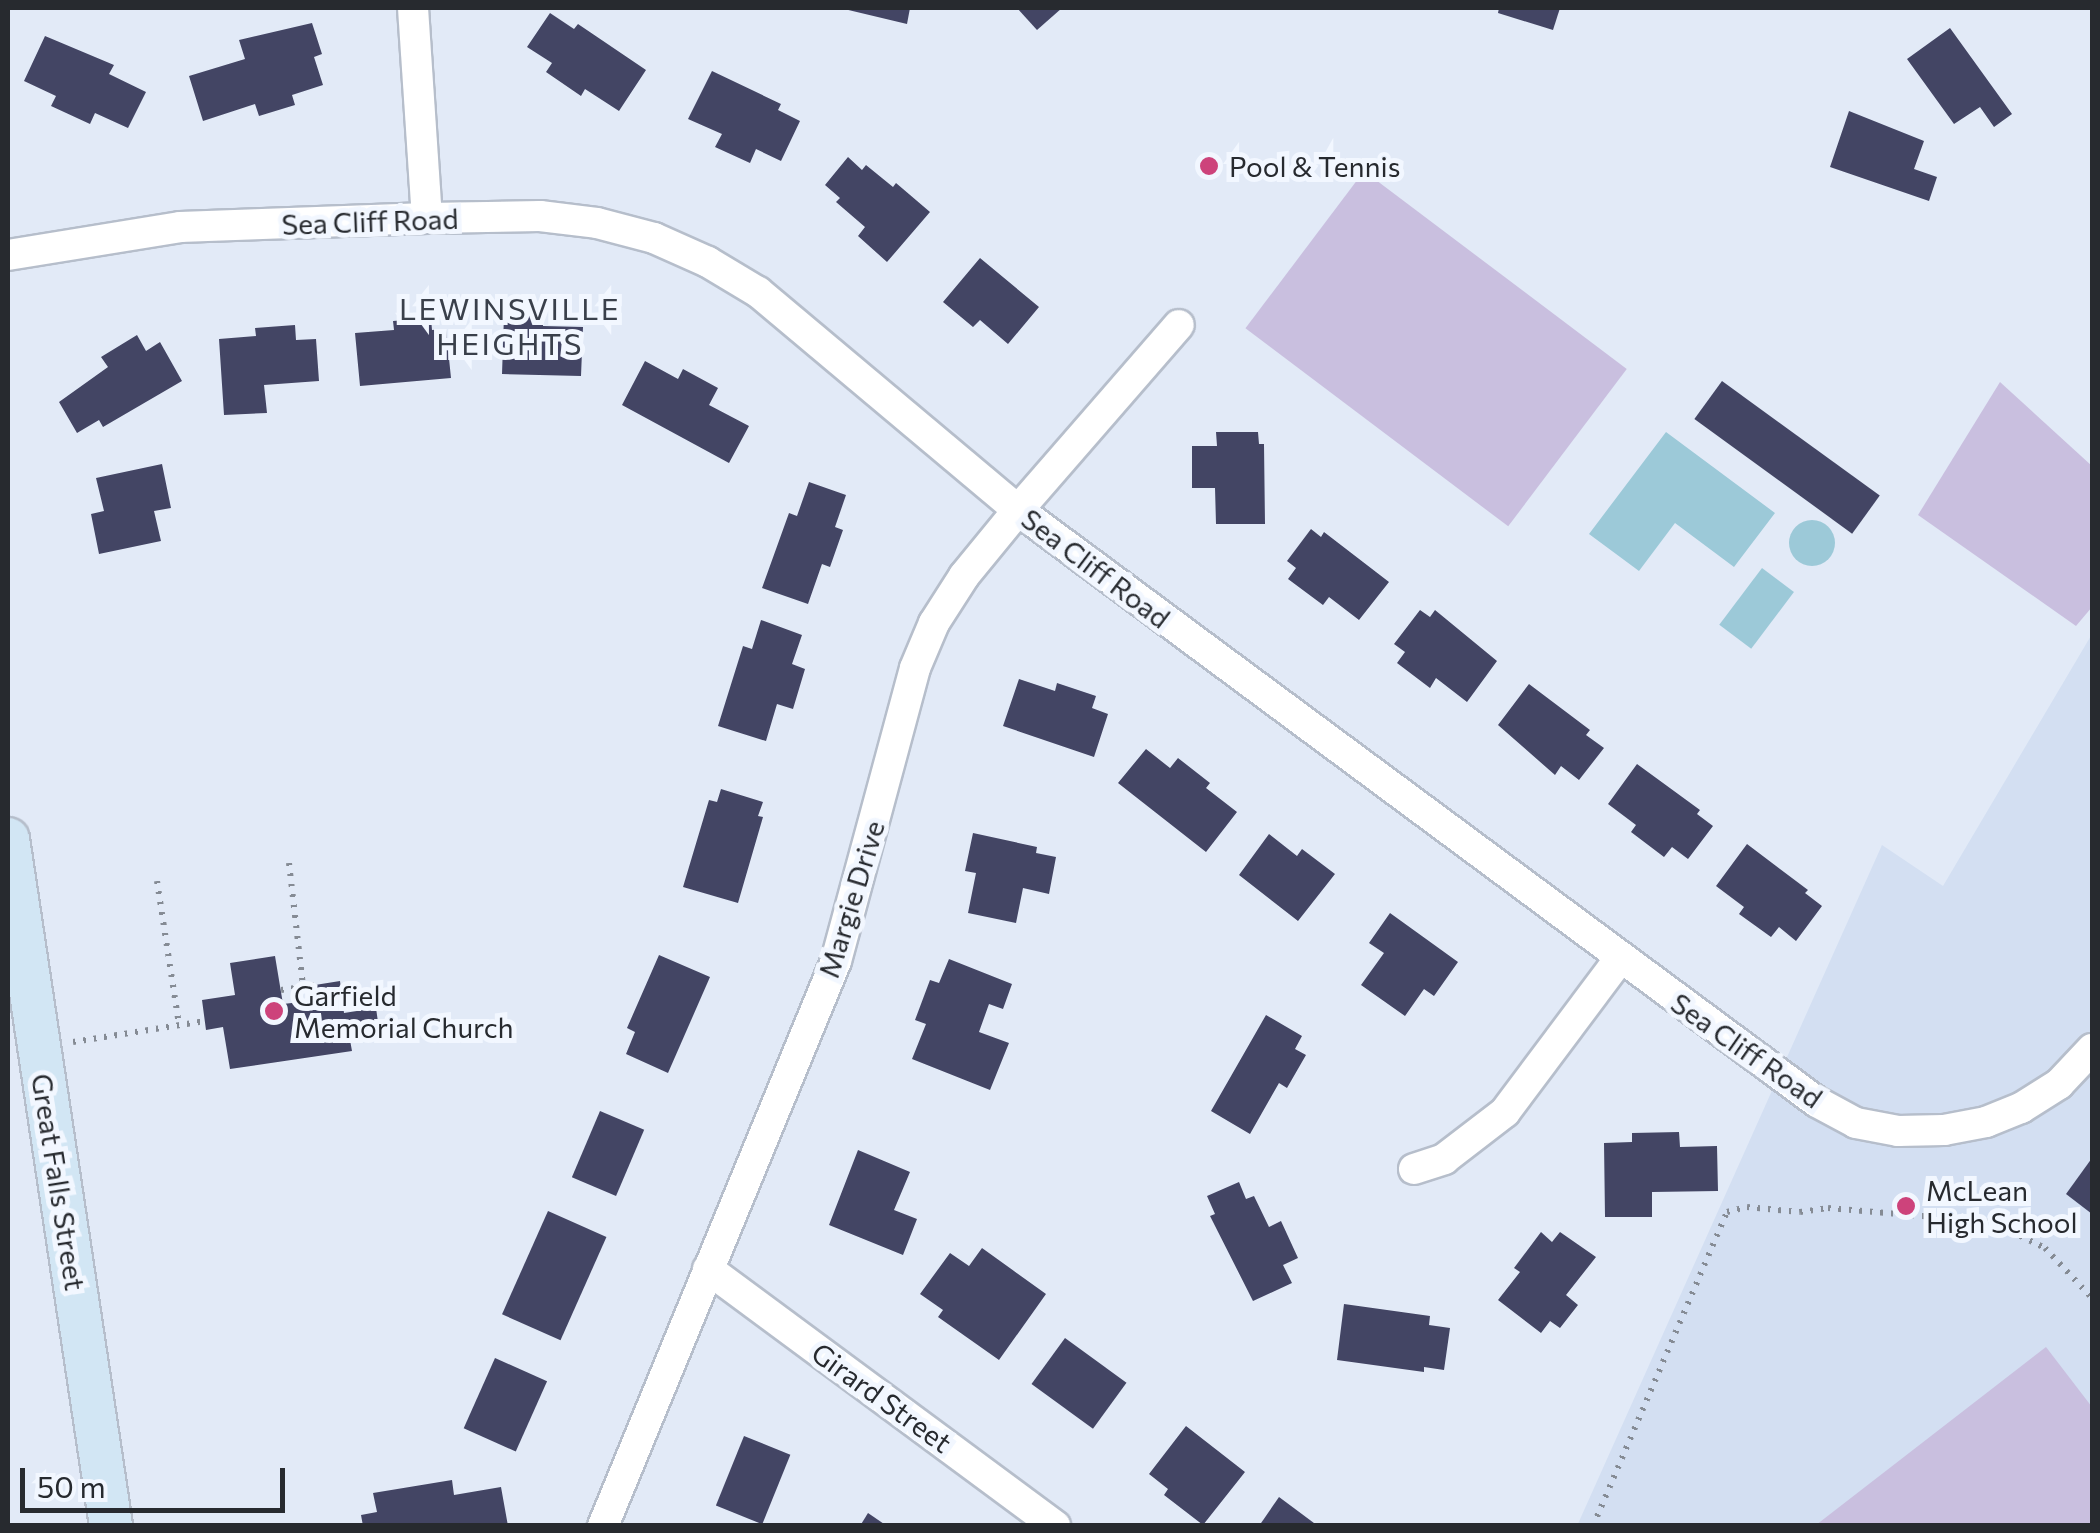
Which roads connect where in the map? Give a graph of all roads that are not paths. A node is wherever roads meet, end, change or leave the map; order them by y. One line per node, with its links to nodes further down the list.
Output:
1 (413, 8): 2 (street)
2 (427, 218): 3 (street, Sea Cliff Road); 5 (street, Sea Cliff Road)
3 (8, 255)
4 (1178, 325): 5 (street, Margie Drive)
5 (1018, 510): 7 (street, Sea Cliff Road); 10 (street, Margie Drive)
6 (8, 839): 11 (main road, Great Falls Street)
7 (1620, 958): 8 (street, Sea Cliff Road); 9 (street)
8 (2092, 1048)
9 (1414, 1169)
10 (708, 1269): 12 (street, Margie Drive); 13 (street, Girard Street)
11 (111, 1526)
12 (603, 1526)
13 (1055, 1526)

